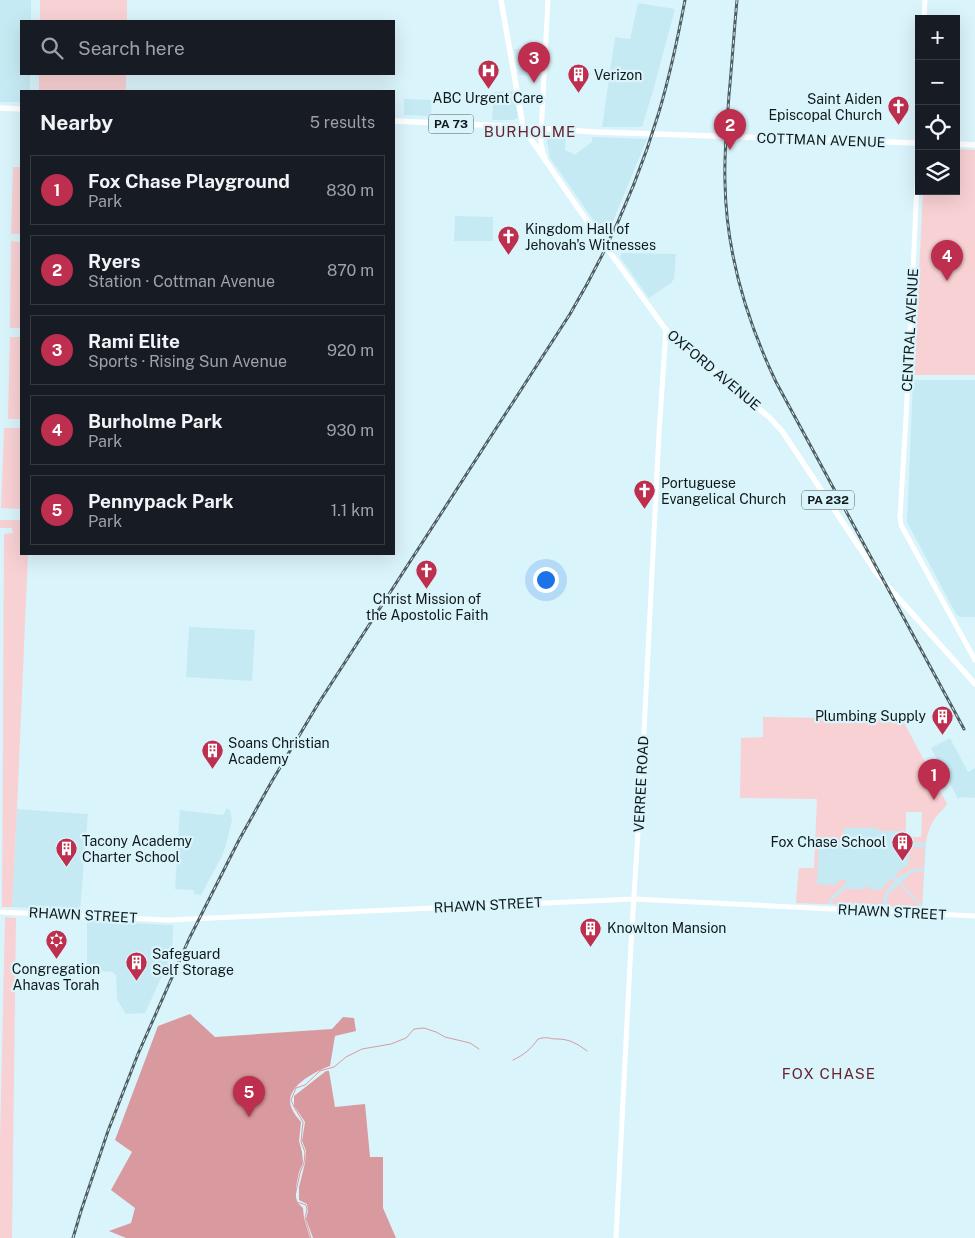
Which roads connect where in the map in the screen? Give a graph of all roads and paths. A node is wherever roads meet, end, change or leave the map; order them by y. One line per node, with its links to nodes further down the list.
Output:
1 (501, 0): 8 (main road, OXFORD AVENUE / PA 232)
2 (548, 0): 9 (main road)
3 (925, 0): 4 (main road)
4 (924, 15)
5 (0, 108): 6 (main road)
6 (20, 109)
7 (395, 122): 8 (main road, COTTMAN AVENUE / PA 73)
8 (523, 127): 9 (main road, COTTMAN AVENUE / PA 73); 14 (main road, OXFORD AVENUE / PA 232)
9 (541, 128): 10 (main road, COTTMAN AVENUE / PA 73); 14 (main road)
10 (915, 143)
11 (960, 144): 12 (main road)
12 (975, 145)
13 (919, 150): 16 (main road, CENTRAL AVENUE)
14 (545, 160): 15 (main road, OXFORD AVENUE / PA 232)
15 (666, 330): 17 (main road, OXFORD AVENUE / PA 232); 18 (main road, VERREE ROAD)
16 (975, 660)
17 (975, 684)
18 (634, 899): 19 (main road, RHAWN STREET); 20 (main road, RHAWN STREET); 21 (main road, VERREE ROAD)
19 (0, 912)
20 (975, 916)
21 (616, 1238)

